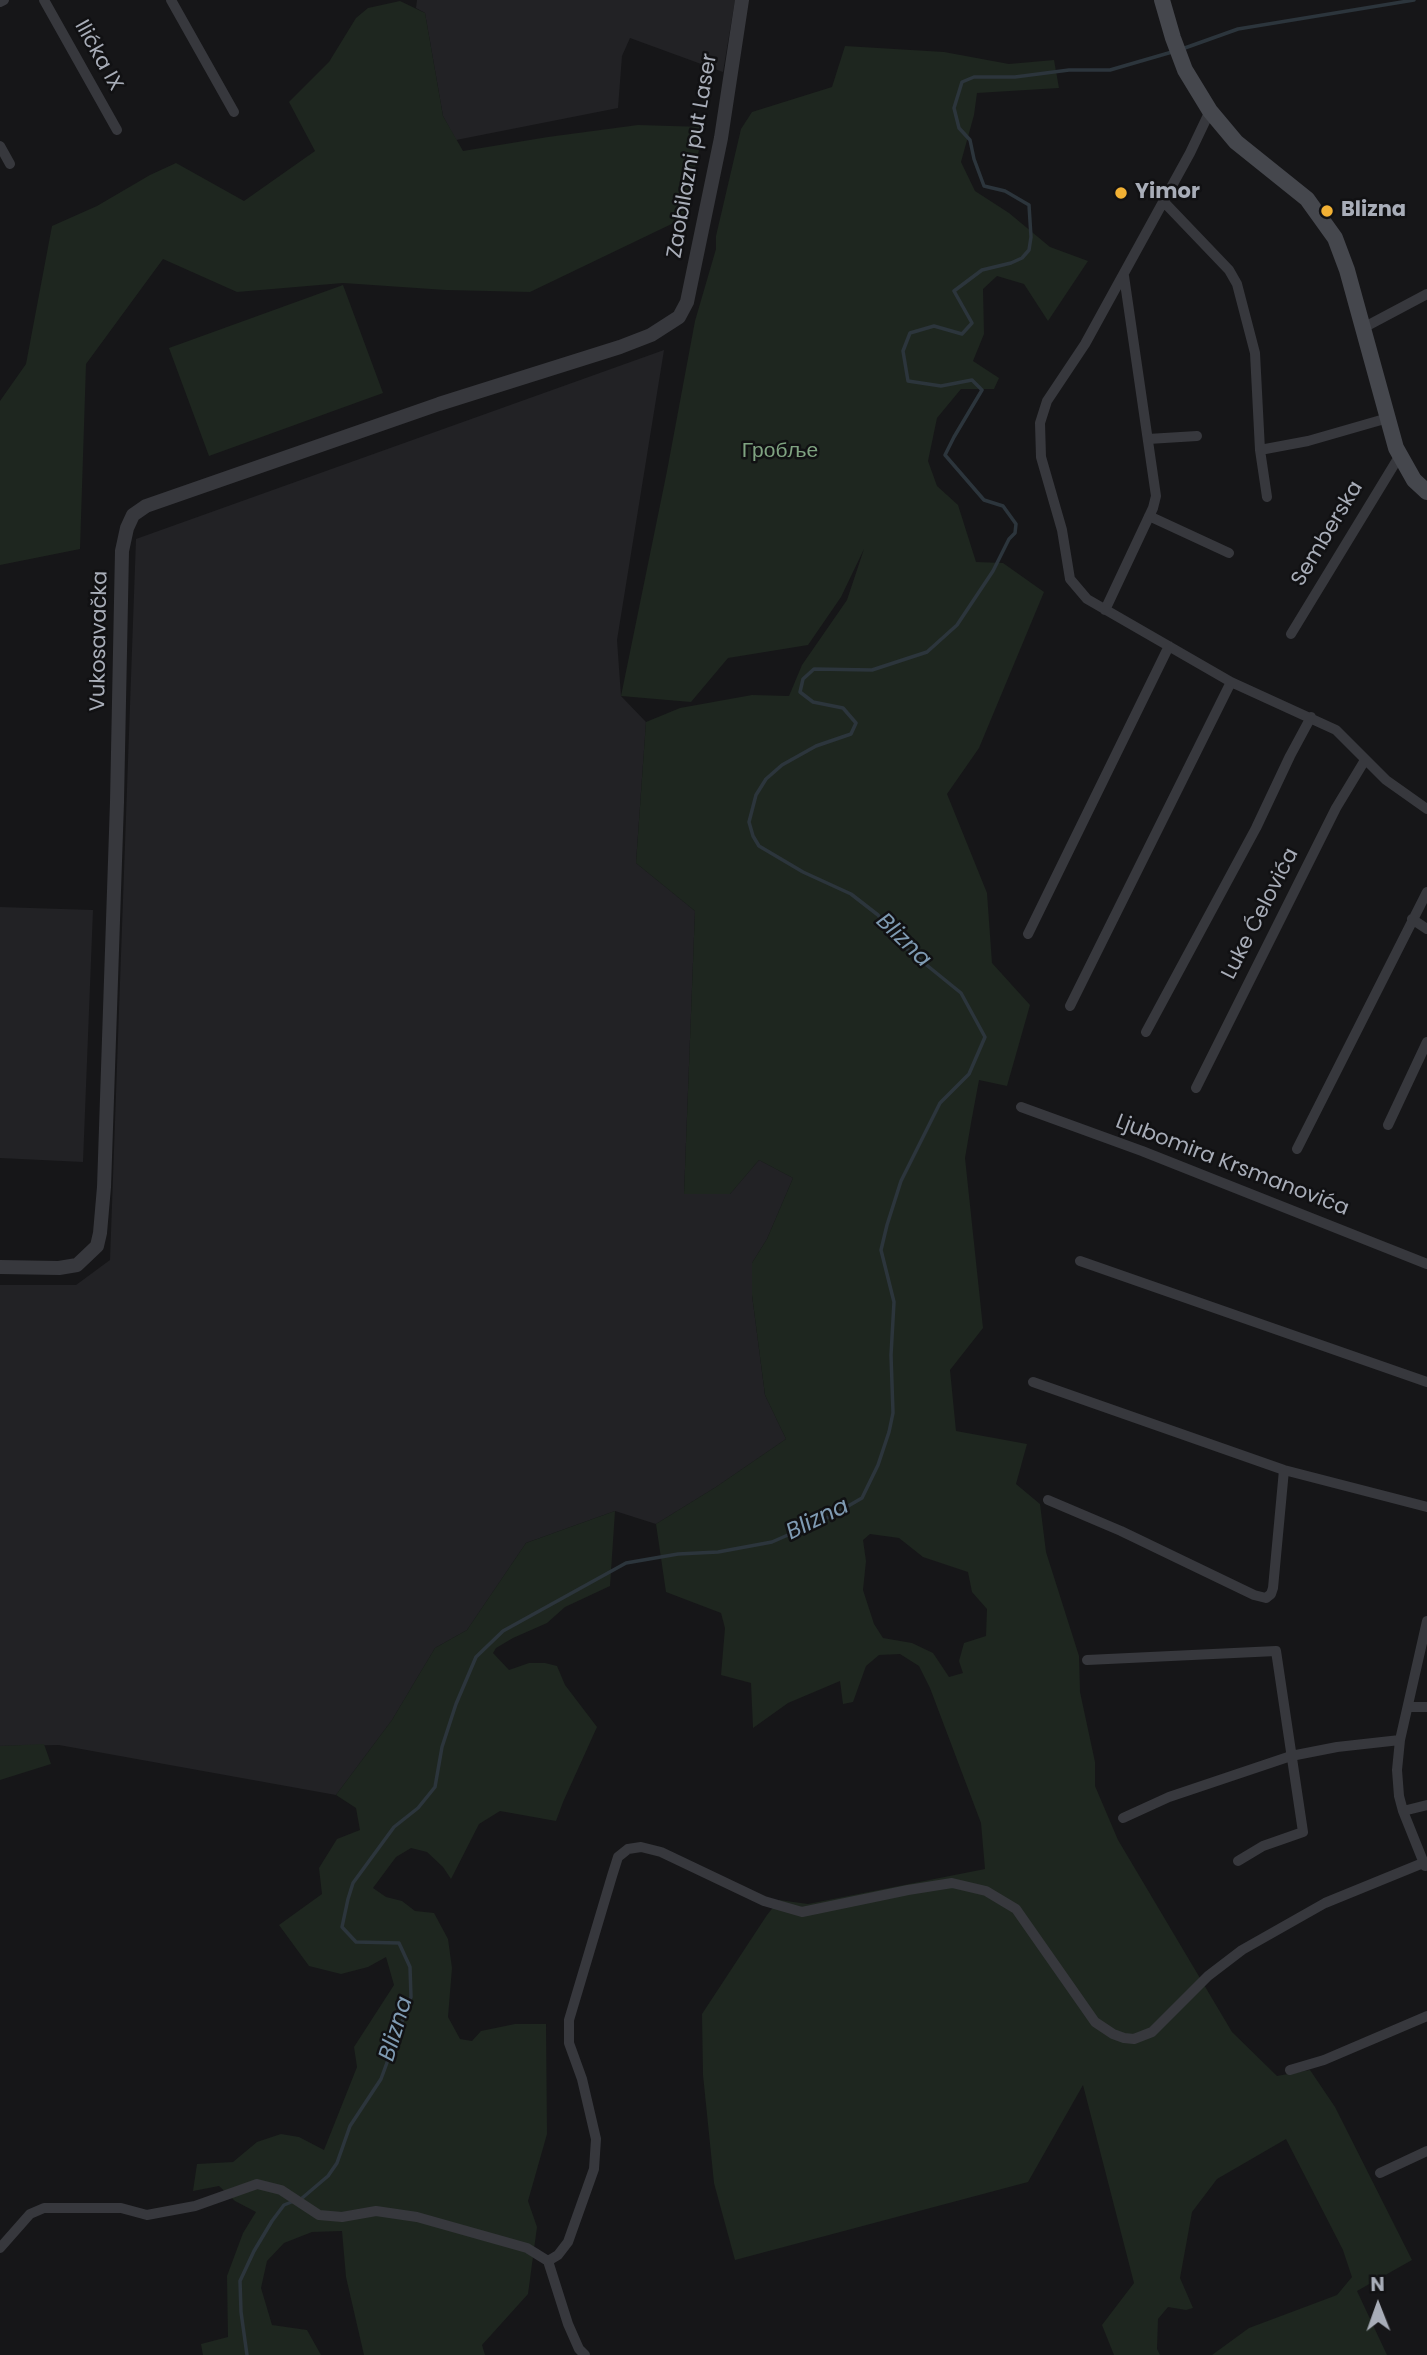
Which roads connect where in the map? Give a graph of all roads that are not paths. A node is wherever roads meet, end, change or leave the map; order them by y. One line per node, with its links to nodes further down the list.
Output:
1 (44, 0): 7 (street, Ilićka IX)
2 (171, 0): 6 (street)
3 (742, 0): 13 (street, Zaobilazni put Laser)
4 (1162, 0): 5 (main road)
5 (1210, 111): 10 (street); 14 (main road)
6 (234, 112)
7 (117, 130)
8 (0, 146): 9 (street)
9 (10, 164)
10 (1163, 201): 11 (street); 18 (street)
11 (1124, 273): 17 (street); 24 (street)
12 (1427, 294): 14 (street)
13 (679, 317): 44 (street, Vukosavačka)
14 (1363, 328): 15 (main road)
15 (1388, 418): 18 (street); 19 (main road)
16 (1197, 436): 17 (street)
17 (1148, 439): 22 (street)
18 (1260, 450): 21 (street)
19 (1400, 455): 20 (main road); 25 (street, Semberska)
20 (1427, 492)
21 (1267, 497)
22 (1149, 516): 23 (street); 24 (street)
23 (1230, 554)
24 (1105, 610): 26 (street)
25 (1291, 634)
26 (1169, 646): 27 (street); 34 (street)
27 (1231, 682): 28 (street); 35 (street)
28 (1311, 718): 29 (street); 36 (street, Luke Ćelovića)
29 (1365, 760): 30 (street); 38 (street, Luke Ćelovića)
30 (1427, 809)
31 (1427, 892): 32 (street)
32 (1412, 919): 33 (street); 41 (street)
33 (1427, 929)
34 (1028, 934)
35 (1070, 1006)
36 (1146, 1032)
37 (1427, 1042): 40 (street)
38 (1196, 1088)
39 (1021, 1107): 43 (street, Ljubomira Krsmanovića)
40 (1388, 1125)
41 (1297, 1149)
42 (1080, 1261): 46 (street)
43 (1427, 1264)
44 (0, 1267)
45 (1033, 1381): 47 (street)
46 (1427, 1382)
47 (1284, 1470): 48 (street); 49 (street)
48 (1048, 1500)
49 (1427, 1507)
50 (1427, 1621): 52 (street)
51 (1087, 1660): 55 (street)
52 (1408, 1707): 53 (street); 54 (street)
53 (1427, 1707)
54 (1401, 1740): 55 (street); 57 (street)
55 (1291, 1756): 58 (street); 59 (street)
56 (1427, 1805): 57 (street)
57 (1404, 1811): 60 (street)
58 (1122, 1818)
59 (1238, 1861)
60 (1425, 1866): 66 (street)
61 (1427, 2016): 62 (street)
62 (1290, 2070)
63 (1427, 2151): 64 (street)
64 (1380, 2173)
65 (0, 2248): 66 (street)
66 (548, 2261): 67 (street)
67 (584, 2355)

